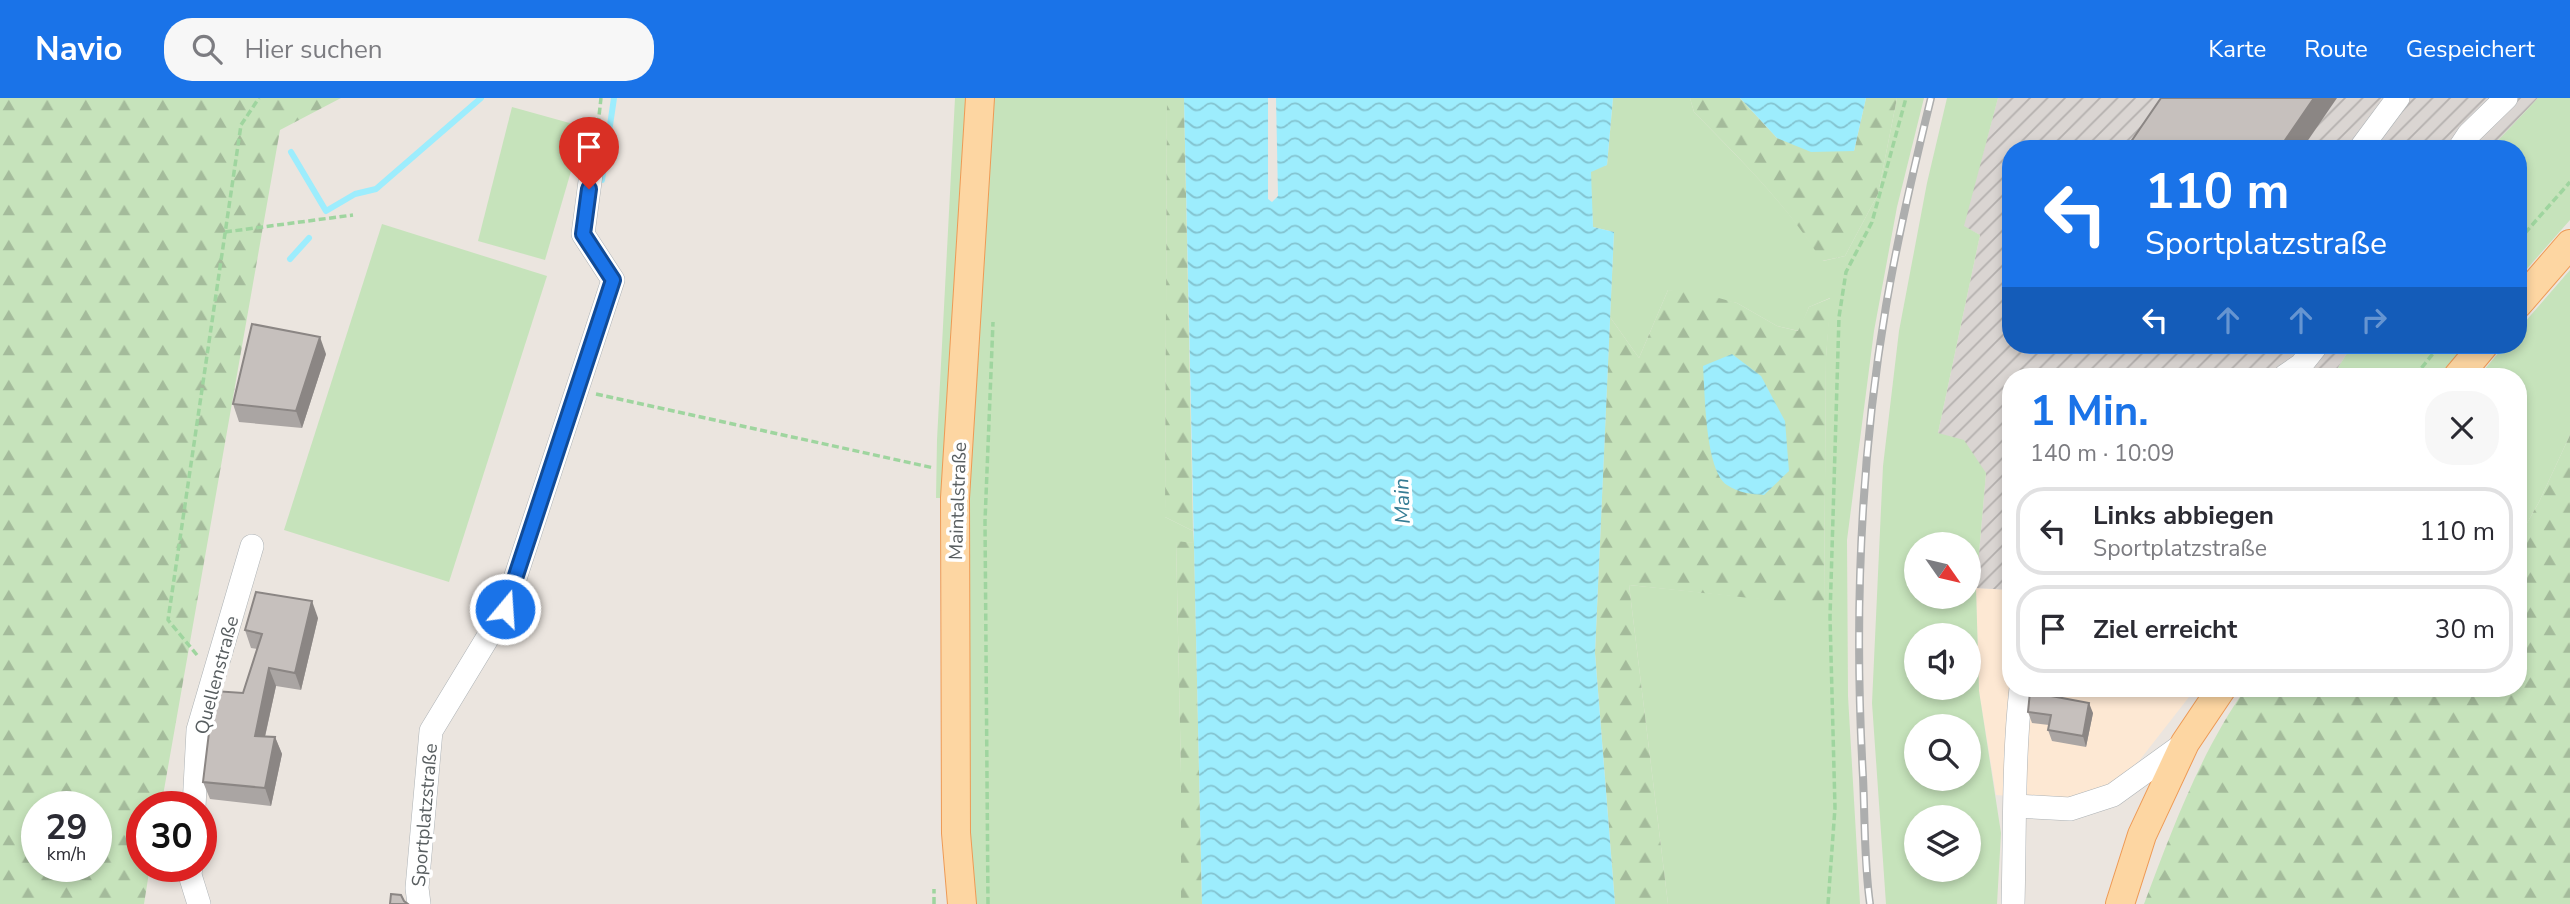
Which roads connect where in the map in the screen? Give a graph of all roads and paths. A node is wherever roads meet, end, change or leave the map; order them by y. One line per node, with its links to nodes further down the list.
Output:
1 (259, 98): 12 (path)
2 (980, 98): 34 (main road, Maintalstraße)
3 (1906, 98): 36 (path)
4 (2398, 98): 6 (street)
5 (2506, 98): 7 (street)
6 (2367, 140)
7 (2465, 140)
8 (595, 144): 22 (street, Sportplatzstraße)
9 (2570, 182): 11 (path)
10 (353, 215): 12 (path)
11 (2527, 231)
12 (225, 232): 25 (path)
13 (2570, 244): 14 (main road)
14 (2527, 294)
15 (993, 319): 35 (path)
16 (2310, 354): 19 (street)
17 (2433, 354): 20 (path)
18 (2476, 354): 21 (main road)
19 (2297, 368)
20 (2421, 368)
21 (2465, 368)
22 (577, 389): 23 (path); 33 (street, Sportplatzstraße)
23 (937, 468)
24 (252, 545): 25 (street, Quellenstraße)
25 (214, 676): 29 (street, Quellenstraße)
26 (2020, 697): 30 (street)
27 (2216, 697): 28 (main road)
28 (2185, 743): 30 (street); 38 (main road)
29 (195, 791)
30 (2016, 806): 37 (street)
31 (192, 882): 32 (street)
32 (198, 904)
33 (419, 904)
34 (962, 904)
35 (988, 904)
36 (1828, 904)
37 (2013, 904)
38 (2120, 904)

